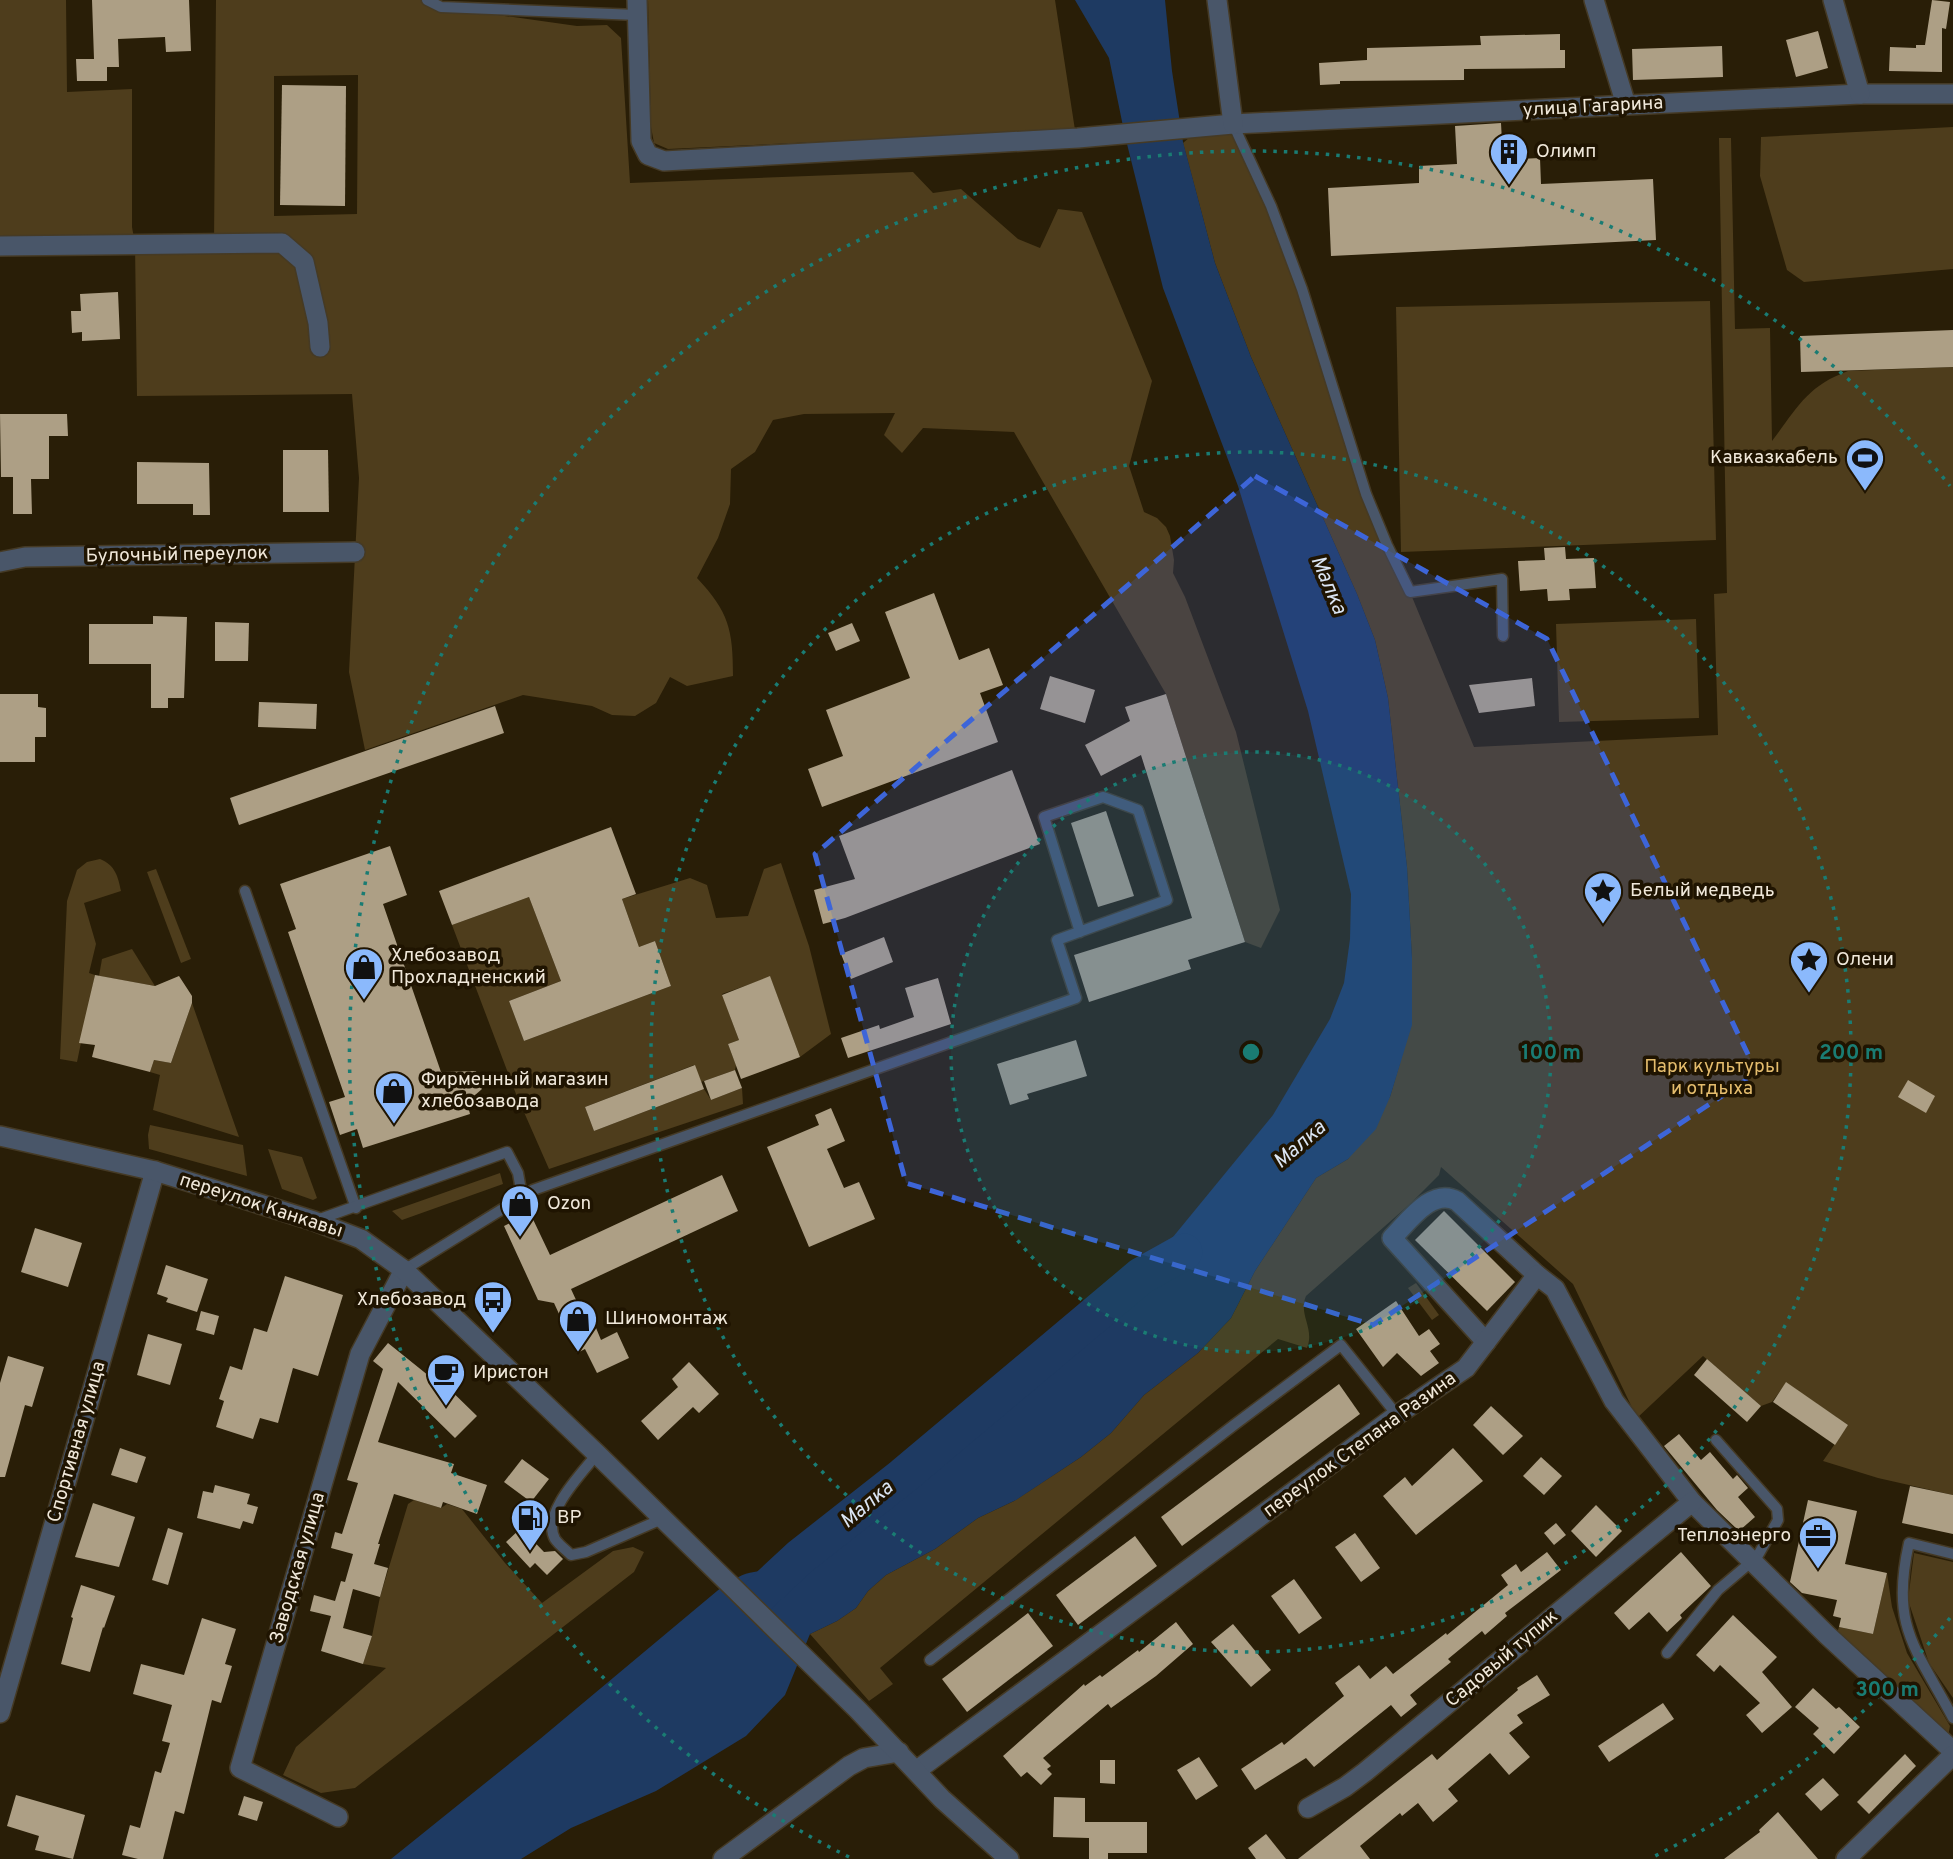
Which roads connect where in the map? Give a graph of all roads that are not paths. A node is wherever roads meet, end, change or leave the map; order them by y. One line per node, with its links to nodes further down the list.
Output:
1 (427, 0): 5 (lane)
2 (1217, 0): 9 (street)
3 (1594, 0): 8 (street)
4 (1833, 0): 7 (street)
5 (637, 7): 9 (street, улица Гагарина)
6 (1953, 93): 7 (street, улица Гагарина)
7 (1860, 94): 8 (street, улица Гагарина)
8 (1626, 105): 9 (street, улица Гагарина)
9 (1233, 124): 14 (lane)
10 (0, 246): 11 (street)
11 (320, 347)
12 (355, 552): 13 (street, Булочный переулок)
13 (0, 562)
14 (1503, 636)
15 (245, 891): 20 (lane)
16 (1080, 932): 16 (lane); 19 (lane)
17 (0, 1136): 18 (street, переулок Канкавы)
18 (155, 1171): 21 (street, переулок Канкавы); 34 (street, Спортивная улица)
19 (522, 1196): 20 (lane); 22 (lane)
20 (356, 1208): 21 (lane)
21 (314, 1221): 22 (street, переулок Канкавы)
22 (404, 1270): 27 (street, переулок Канкавы); 40 (street, Заводская улица)
23 (1537, 1275): 24 (street, переулок Степана Разина); 24 (street); 28 (street)
24 (1486, 1342): 25 (street, переулок Степана Разина)
25 (1397, 1415): 33 (lane); 38 (street, переулок Степана Разина)
26 (1716, 1440): 31 (lane)
27 (597, 1454): 29 (street, переулок Канкавы); 29 (lane)
28 (1692, 1502): 31 (street); 39 (street, Садовый тупик)
29 (662, 1519): 36 (street, переулок Канкавы)
30 (1953, 1554): 35 (lane)
31 (1753, 1561): 32 (lane); 37 (street)
32 (1667, 1653)
33 (930, 1660)
34 (0, 1713)
35 (1953, 1718)
36 (899, 1752): 38 (street, переулок Канкавы); 41 (street)
37 (1953, 1753): 43 (street)
38 (916, 1770): 42 (street, переулок Канкавы)
39 (1308, 1808)
40 (338, 1817)
41 (723, 1859)
42 (1009, 1859)
43 (1846, 1859)

